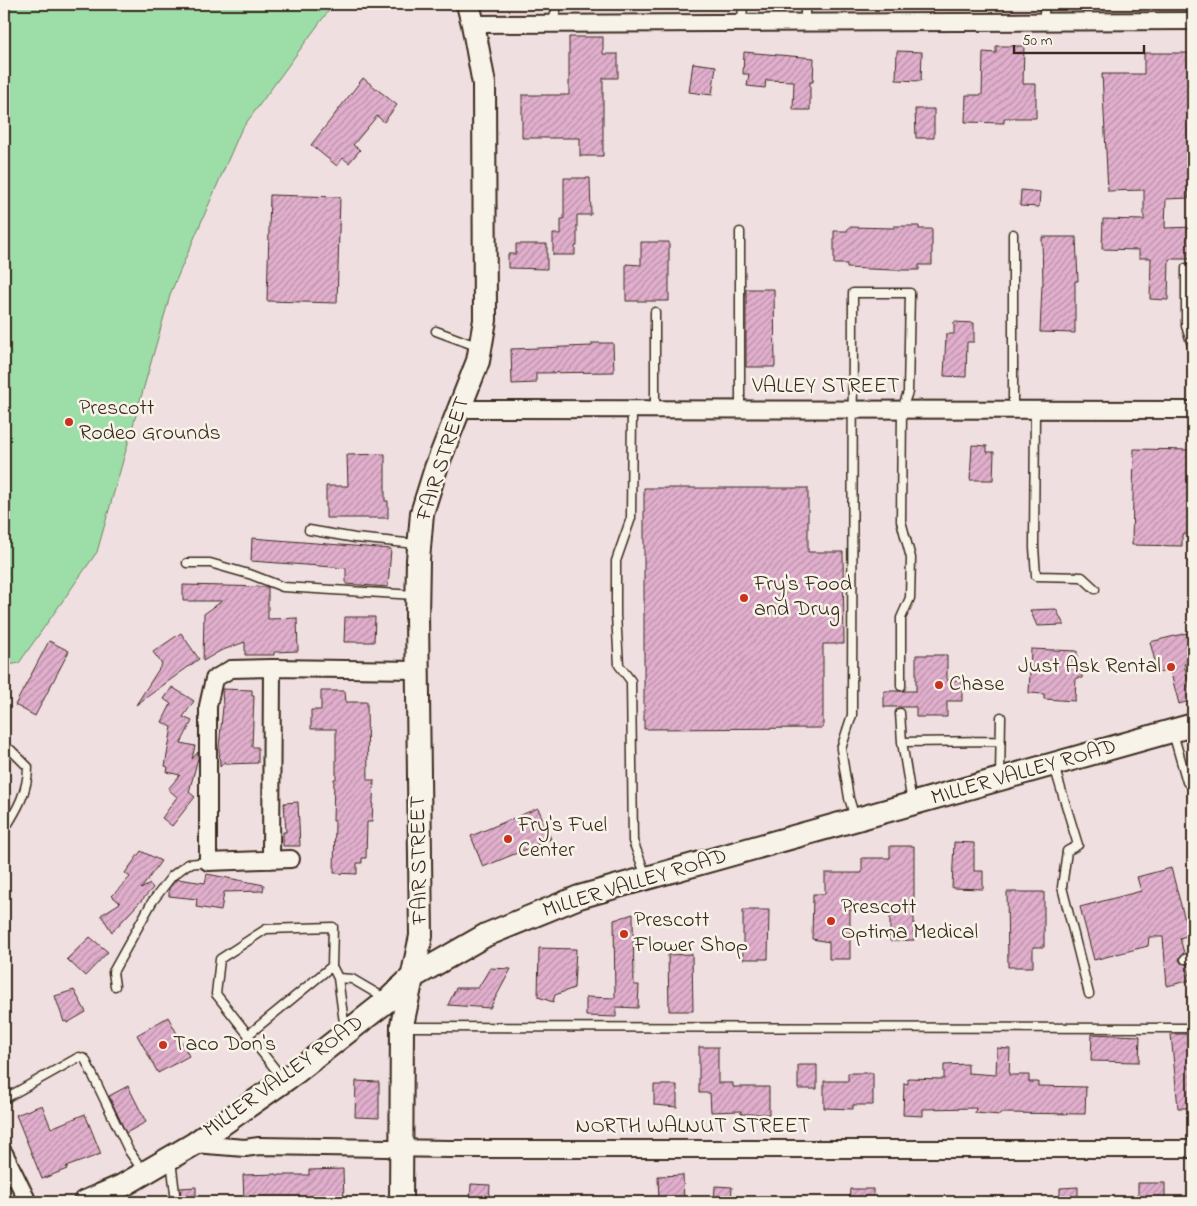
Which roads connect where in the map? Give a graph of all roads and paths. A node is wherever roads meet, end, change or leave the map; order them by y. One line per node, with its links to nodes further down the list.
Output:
1 (558, 4): 10 (lane)
2 (743, 4): 9 (lane)
3 (805, 4): 7 (lane)
4 (1044, 4): 8 (lane)
5 (470, 14): 10 (street); 16 (main road, FAIR STREET)
6 (1193, 21): 8 (street)
7 (805, 22): 8 (street); 9 (street)
8 (1043, 22)
9 (742, 23): 10 (street)
10 (552, 24)
11 (740, 232): 21 (lane)
12 (1013, 234): 24 (lane)
13 (1186, 268): 17 (lane)
14 (655, 312): 20 (lane)
15 (436, 331): 16 (lane)
16 (480, 348): 18 (main road, FAIR STREET)
17 (1193, 348)
18 (459, 409): 19 (street, VALLEY STREET); 28 (main road, FAIR STREET)
19 (632, 409): 20 (street, VALLEY STREET); 50 (lane)
20 (655, 409): 21 (street, VALLEY STREET)
21 (740, 409): 22 (street, VALLEY STREET)
22 (852, 409): 23 (street, VALLEY STREET); 23 (lane); 45 (lane)
23 (902, 409): 24 (street, VALLEY STREET); 34 (lane)
24 (1013, 409): 25 (street, VALLEY STREET)
25 (1035, 409): 26 (street, VALLEY STREET); 30 (lane)
26 (1193, 410)
27 (308, 530): 28 (lane)
28 (419, 545): 31 (main road, FAIR STREET)
29 (187, 563): 31 (lane)
30 (1095, 589)
31 (417, 595): 33 (main road, FAIR STREET)
32 (272, 668): 33 (street); 48 (street); 49 (street)
33 (417, 670): 53 (main road, FAIR STREET)
34 (901, 686)
35 (900, 713): 39 (lane)
36 (1001, 717): 38 (lane)
37 (1183, 728): 41 (main road, MILLER VALLEY ROAD); 43 (lane)
38 (1000, 741): 39 (lane); 42 (lane)
39 (902, 742): 44 (lane)
40 (11, 750): 46 (lane)
41 (1054, 764): 42 (main road, MILLER VALLEY ROAD); 55 (lane)
42 (1000, 779): 44 (main road, MILLER VALLEY ROAD)
43 (1187, 782)
44 (912, 804): 45 (main road, MILLER VALLEY ROAD)
45 (855, 820): 50 (main road, MILLER VALLEY ROAD)
46 (4, 830)
47 (291, 858): 48 (street)
48 (271, 860): 49 (street)
49 (208, 862): 54 (lane)
50 (646, 878): 53 (main road, MILLER VALLEY ROAD)
51 (332, 966): 52 (lane); 60 (lane); 60 (lane)
52 (338, 978): 56 (lane); 59 (lane)
53 (411, 978): 56 (main road, MILLER VALLEY ROAD); 57 (main road, FAIR STREET)
54 (115, 986)
55 (1089, 994)
56 (388, 1000): 59 (main road, MILLER VALLEY ROAD)
57 (402, 1028): 58 (lane); 64 (main road, FAIR STREET)
58 (1193, 1028)
59 (345, 1034): 61 (main road, MILLER VALLEY ROAD)
60 (248, 1035): 61 (lane)
61 (284, 1081): 63 (main road, MILLER VALLEY ROAD)
62 (4, 1099): 68 (lane)
63 (194, 1144): 64 (street, NORTH WALNUT STREET); 67 (main road, MILLER VALLEY ROAD)
64 (402, 1149): 65 (street, NORTH WALNUT STREET); 72 (main road, FAIR STREET)
65 (1193, 1149)
66 (4, 1153): 69 (street)
67 (170, 1158): 68 (main road, MILLER VALLEY ROAD); 71 (lane)
68 (144, 1173): 70 (main road, MILLER VALLEY ROAD)
69 (26, 1202)
70 (85, 1202)
71 (176, 1202)
72 (401, 1202)

